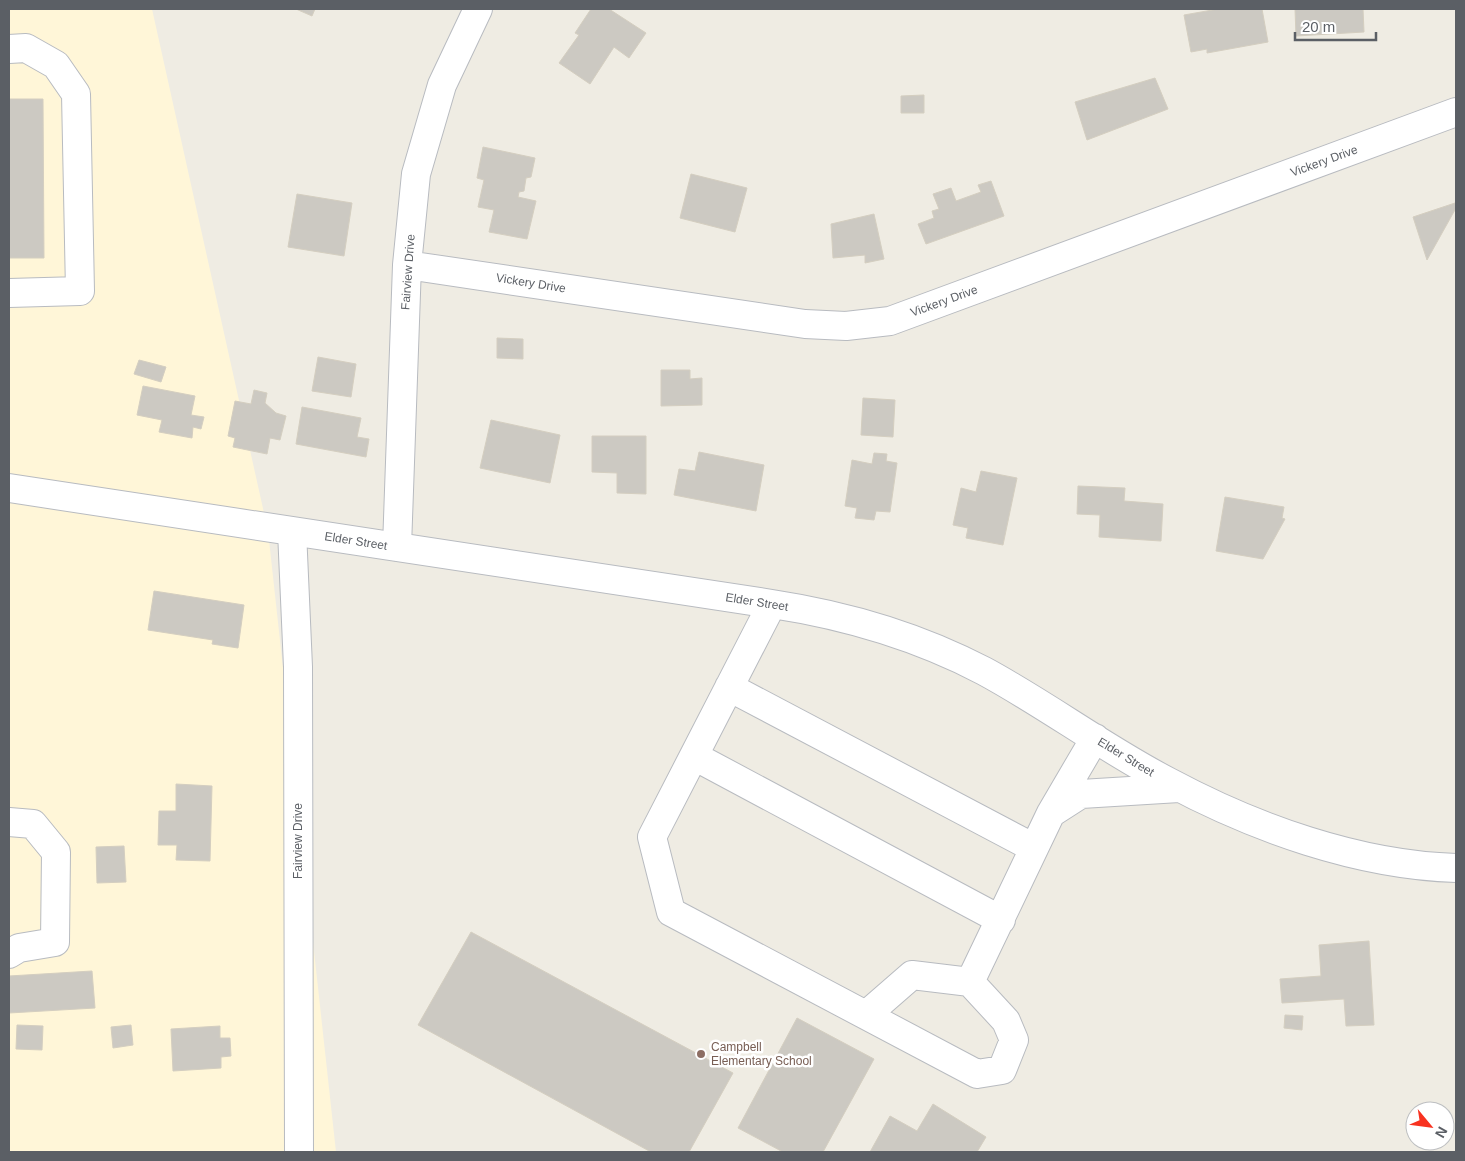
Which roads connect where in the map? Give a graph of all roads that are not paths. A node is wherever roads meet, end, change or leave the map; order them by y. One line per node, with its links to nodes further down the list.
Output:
1 (478, 9): 4 (street, Fairview Drive)
2 (9, 48): 5 (street)
3 (1456, 112): 4 (street, Vickery Drive)
4 (407, 265): 8 (street, Fairview Drive)
5 (9, 293)
6 (9, 488): 7 (street, Elder Street)
7 (292, 531): 8 (street, Elder Street); 22 (street, Fairview Drive)
8 (397, 547): 9 (street, Elder Street)
9 (772, 604): 10 (street); 11 (street, Elder Street)
10 (729, 687): 12 (street); 16 (street)
11 (1095, 738): 13 (street, Elder Street); 14 (street)
12 (694, 756): 18 (street); 21 (street)
13 (1179, 788): 14 (street); 17 (street, Elder Street)
14 (1051, 812): 16 (street)
15 (9, 822): 19 (street)
16 (1034, 848): 18 (street)
17 (1456, 868)
18 (1001, 920): 20 (street)
19 (9, 954)
20 (970, 982): 21 (street); 21 (street)
21 (866, 1015)
22 (299, 1152)

